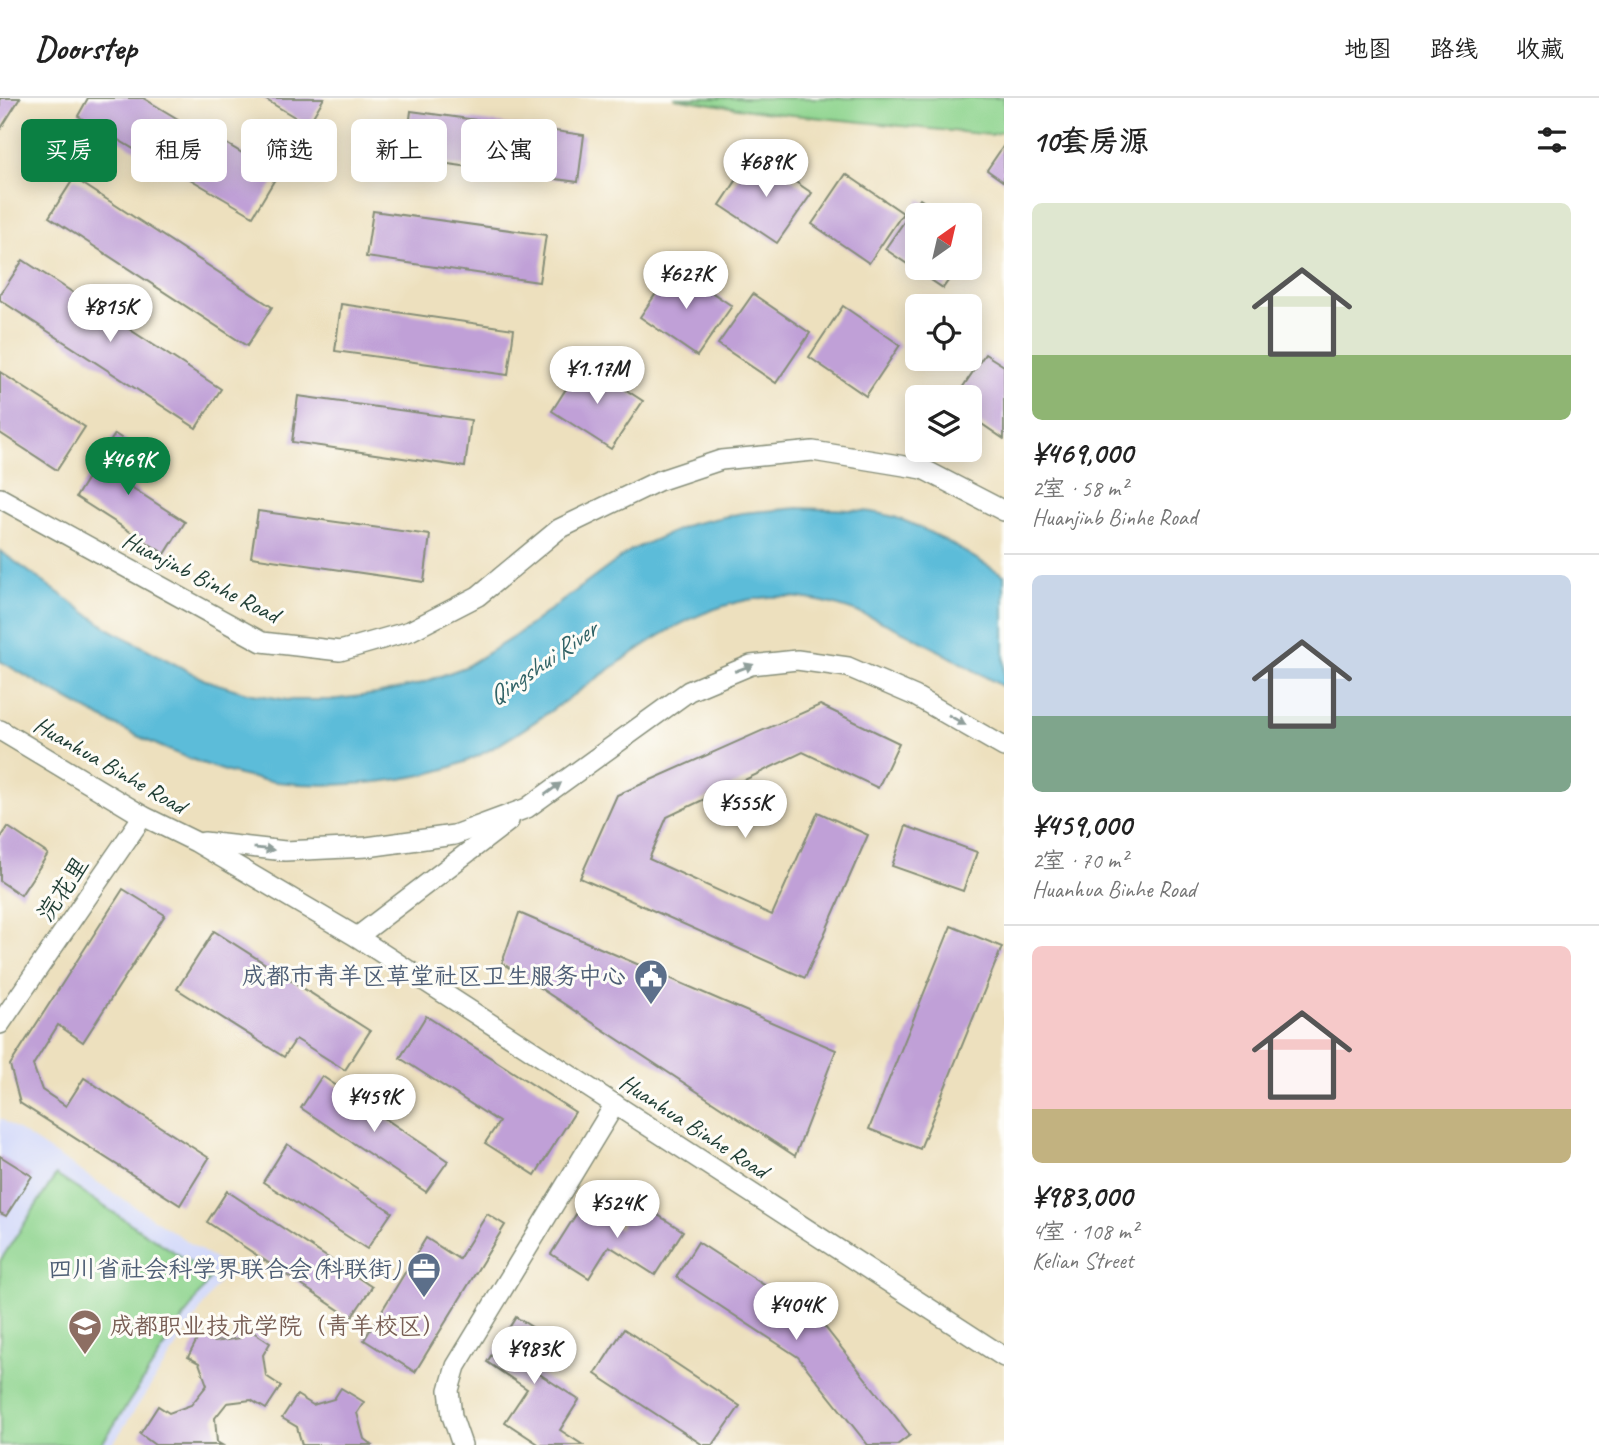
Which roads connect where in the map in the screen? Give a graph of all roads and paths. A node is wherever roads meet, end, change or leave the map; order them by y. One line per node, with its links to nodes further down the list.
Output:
1 (0, 498): 2 (street, Huanjinb Binhe Road)
2 (1004, 512)
3 (0, 730): 6 (street, Huanhua Binhe Road)
4 (1004, 747): 5 (street, Huanhua Binhe Road, one-way to 4)
5 (527, 808): 7 (street, Huanhua Binhe Road, one-way to 5); 8 (street, Huanhua Binhe Road)
6 (143, 816): 7 (street, Huanhua Binhe Road); 9 (street, 浣花里)
7 (196, 842): 8 (street, Huanhua Binhe Road)
8 (357, 937): 10 (street, Huanhua Binhe Road)
9 (0, 1024)
10 (615, 1104): 11 (street, Huanhua Binhe Road); 12 (street)
11 (1004, 1357)
12 (462, 1445)

